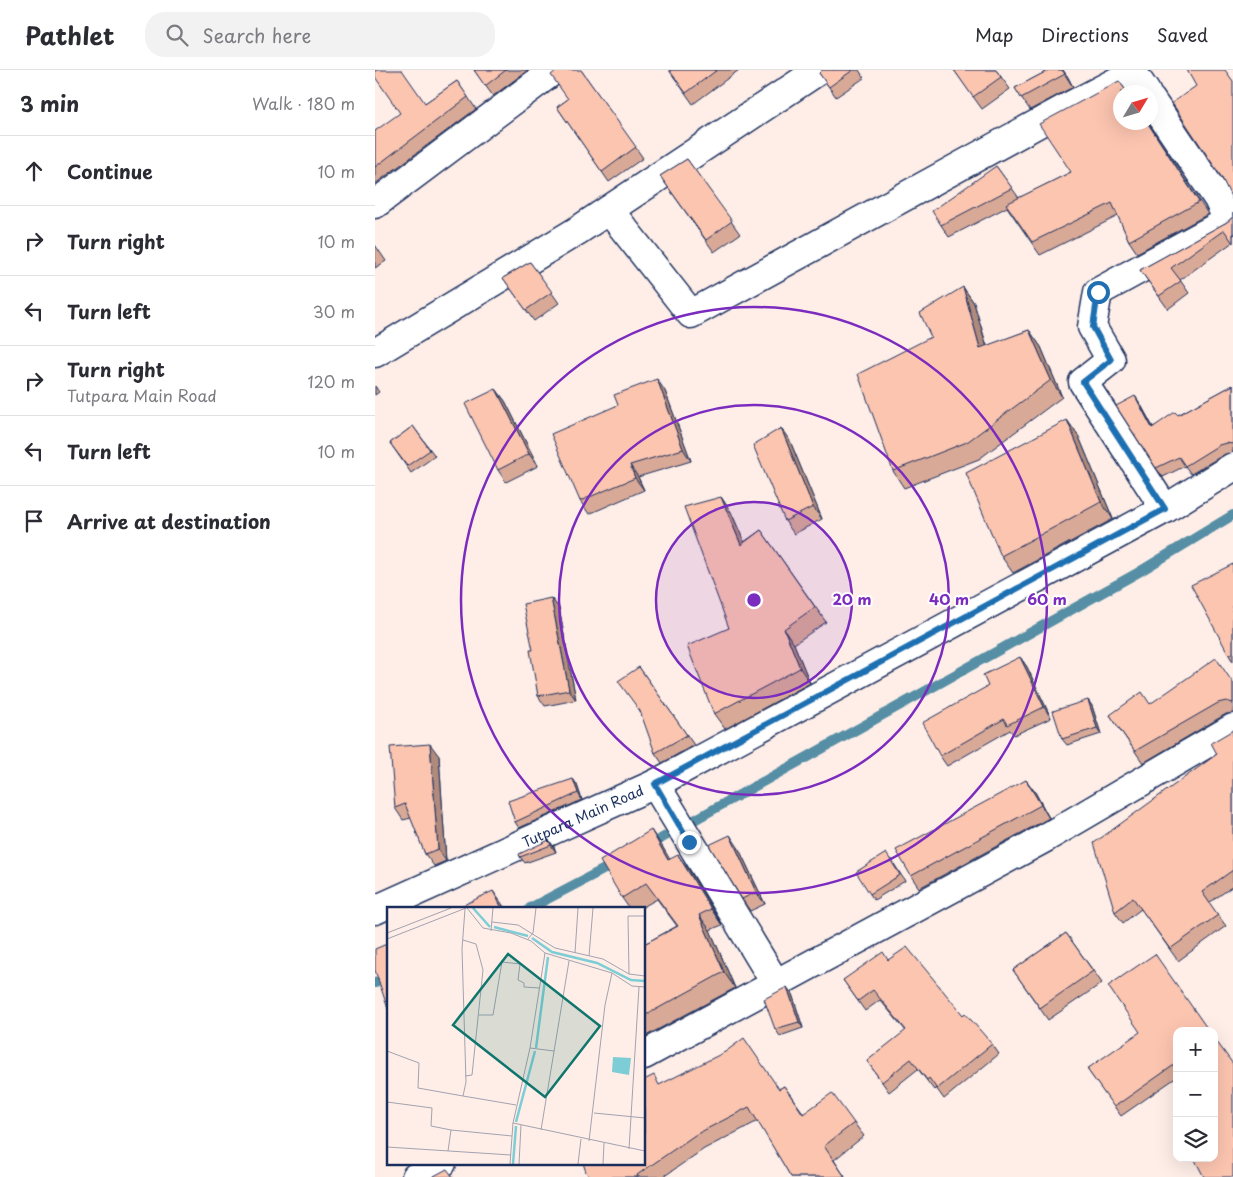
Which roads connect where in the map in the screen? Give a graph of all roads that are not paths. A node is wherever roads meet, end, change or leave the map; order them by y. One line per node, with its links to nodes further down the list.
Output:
1 (554, 70): 5 (street)
2 (819, 70): 6 (street)
3 (1140, 85): 6 (street)
4 (1158, 110): 9 (street)
5 (375, 204)
6 (609, 210): 7 (street)
7 (375, 353)
8 (1233, 467): 9 (street, Tutpara Main Road)
9 (1165, 509): 11 (street, Tutpara Main Road)
10 (1233, 728): 13 (street)
11 (655, 784): 12 (street, Tutpara Main Road); 13 (street)
12 (375, 910)
13 (776, 984): 14 (street)
14 (645, 1054)
15 (439, 1164): 16 (street)
16 (416, 1177)

